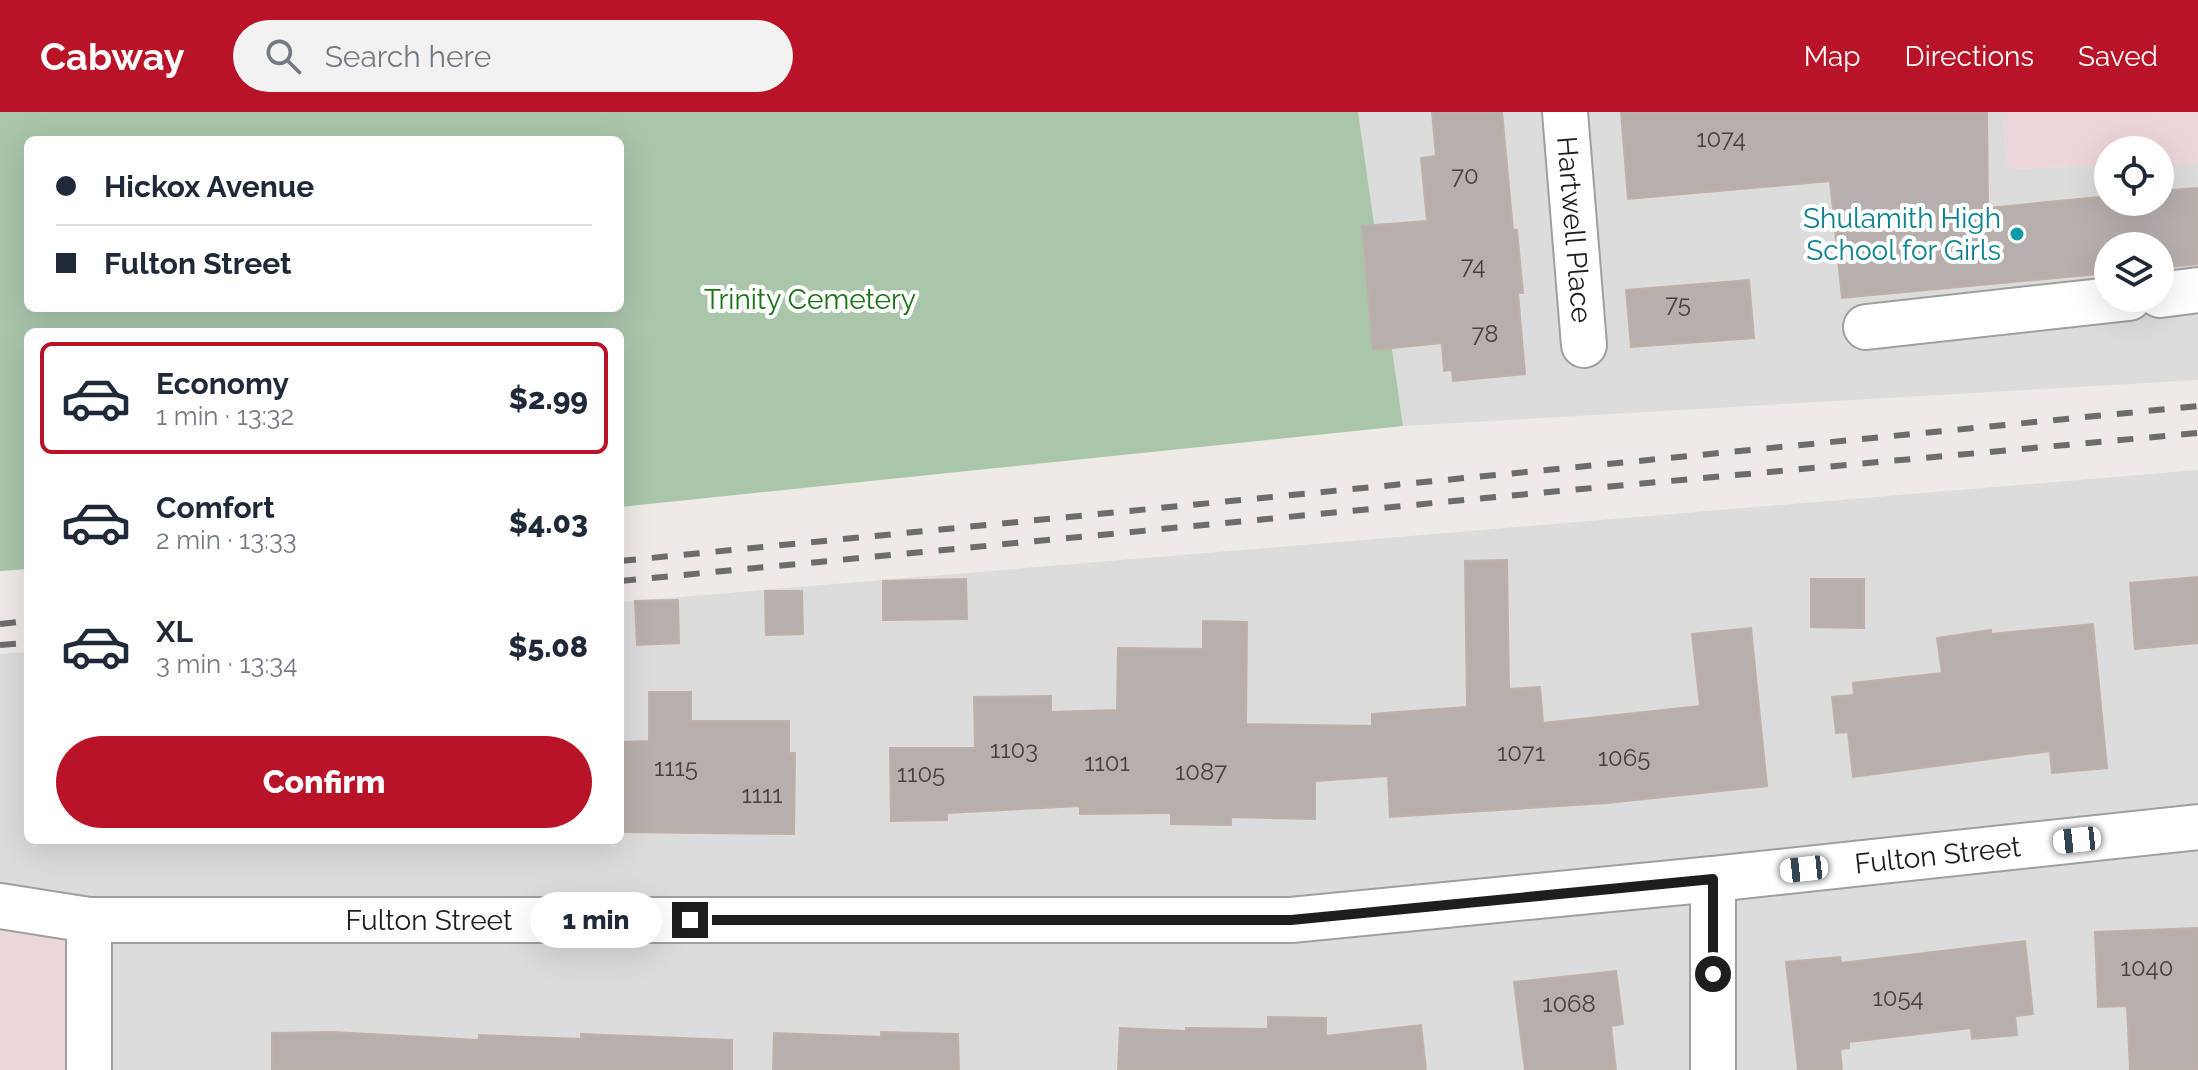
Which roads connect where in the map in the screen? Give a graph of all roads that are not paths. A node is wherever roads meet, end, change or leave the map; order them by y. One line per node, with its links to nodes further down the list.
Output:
1 (1565, 112): 6 (street, Hartwell Place)
2 (2198, 290): 3 (street)
3 (2174, 293)
4 (2094, 302): 5 (street)
5 (1866, 327)
6 (1584, 345)
7 (2198, 827): 8 (street, Fulton Street)
8 (1713, 879): 10 (street, Fulton Street); 12 (street)
9 (0, 906): 10 (street, Fulton Street)
10 (89, 920): 11 (street)
11 (89, 1070)
12 (1713, 1070)

